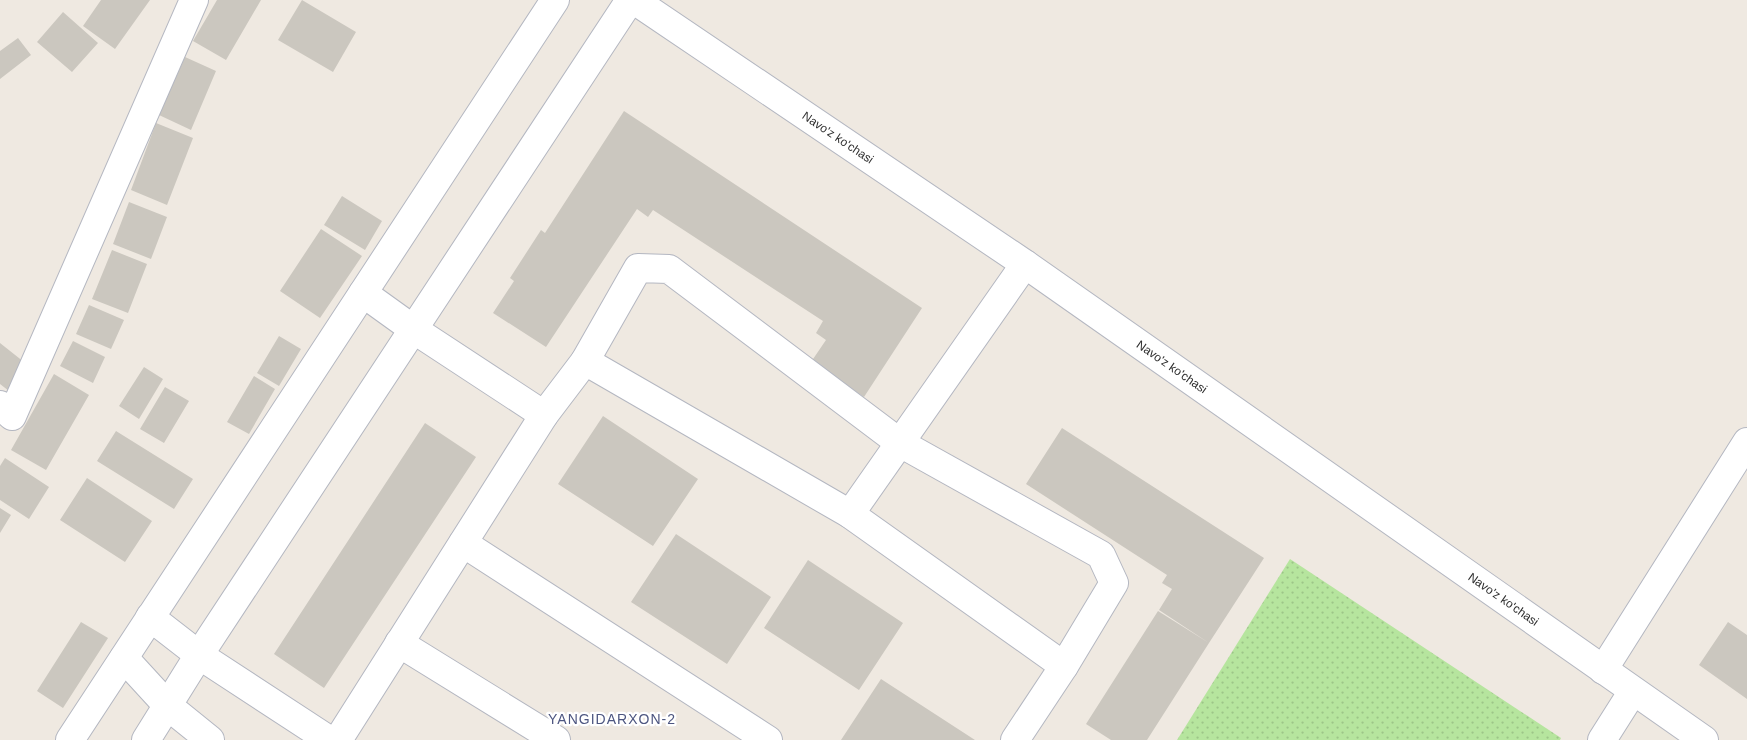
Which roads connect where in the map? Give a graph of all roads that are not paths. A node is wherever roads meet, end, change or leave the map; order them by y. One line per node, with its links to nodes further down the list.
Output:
1 (194, 0): 9 (street)
2 (555, 0): 6 (street)
3 (630, 0): 7 (street)
4 (634, 0): 5 (street, Navo'z ko'chasi)
5 (1025, 264): 12 (street); 20 (street, Navo'z ko'chasi)
6 (363, 293): 7 (street); 15 (street)
7 (413, 329): 10 (street); 17 (street)
8 (585, 361): 10 (street); 12 (street); 13 (street)
9 (0, 405)
10 (544, 415): 14 (street)
11 (1747, 442): 20 (street)
12 (900, 443): 13 (street); 19 (street)
13 (850, 514): 19 (street)
14 (462, 543): 16 (street); 29 (street)
15 (150, 617): 17 (street); 18 (street)
16 (399, 644): 27 (street); 28 (street)
17 (199, 655): 22 (street); 26 (street)
18 (124, 658): 22 (street); 23 (street)
19 (1064, 666): 30 (street)
20 (1603, 670): 21 (street, Navo'z ko'chasi)
21 (1633, 691): 31 (street); 32 (street, Navo'z ko'chasi)
22 (168, 706): 24 (street); 25 (street)
23 (70, 740)
24 (146, 740)
25 (210, 740)
26 (330, 740)
27 (338, 740)
28 (556, 740)
29 (768, 740)
30 (1016, 740)
31 (1602, 740)
32 (1702, 740)

